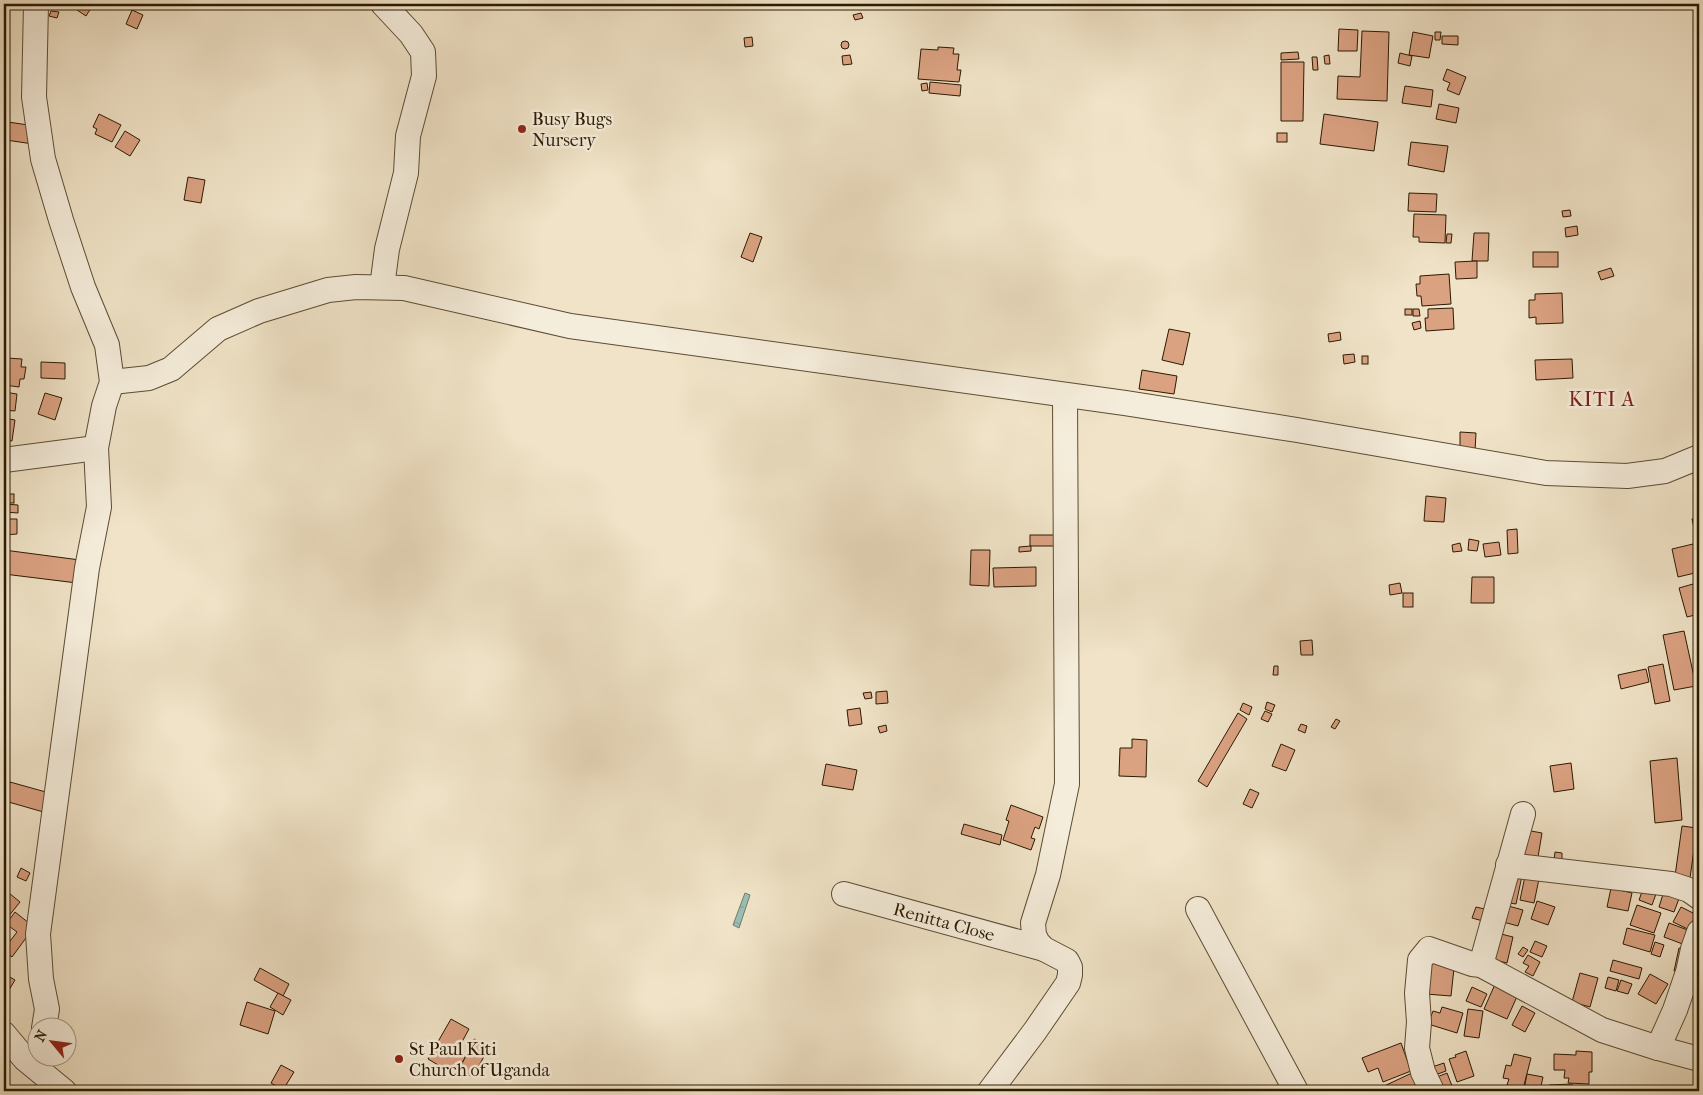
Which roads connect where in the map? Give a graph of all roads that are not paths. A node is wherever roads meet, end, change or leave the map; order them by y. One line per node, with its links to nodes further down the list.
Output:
1 (36, 4): 4 (street)
2 (384, 4): 3 (street)
3 (382, 287): 4 (street); 5 (street)
4 (112, 382): 6 (street)
5 (1065, 395): 7 (street); 15 (street)
6 (96, 448): 8 (street); 17 (street)
7 (1699, 456)
8 (4, 460)
9 (1523, 814): 10 (street)
10 (1508, 865): 12 (street); 16 (street)
11 (844, 894): 15 (street, Renitta Close)
12 (1699, 897)
13 (1198, 909): 25 (street)
14 (1699, 932): 20 (street)
15 (1044, 949): 24 (street, Renitta Close)
16 (1481, 965): 20 (street); 26 (street)
17 (46, 1018)
18 (4, 1034): 19 (street)
19 (28, 1048)
20 (1658, 1048): 21 (street)
21 (1699, 1059)
22 (45, 1068): 23 (street)
23 (64, 1091)
24 (990, 1091)
25 (1296, 1091)
26 (1432, 1091)

